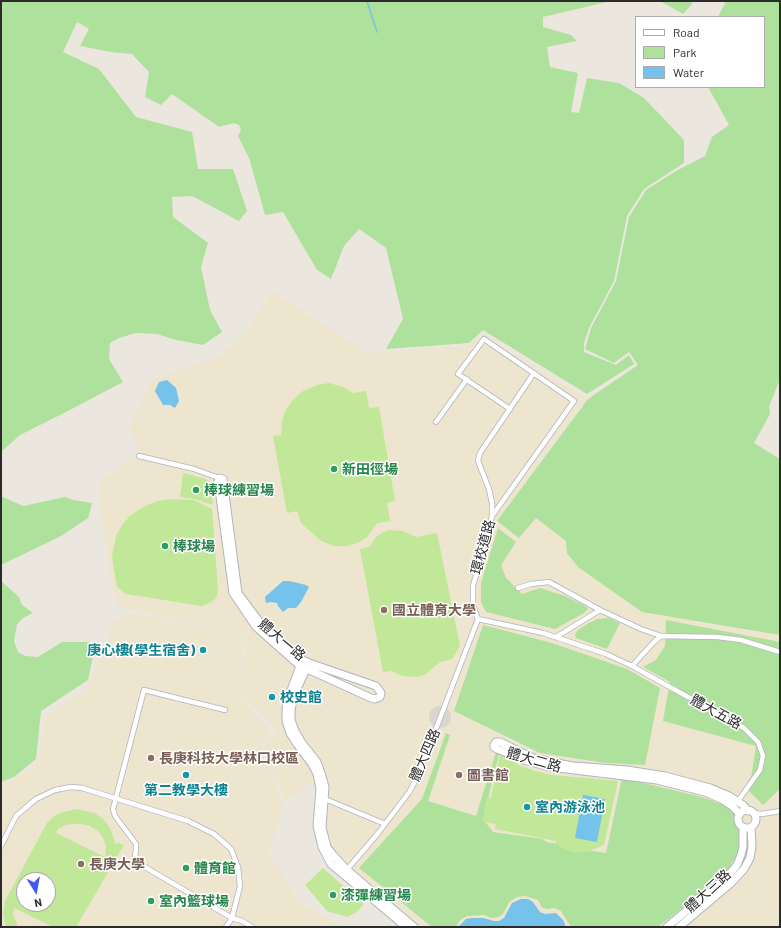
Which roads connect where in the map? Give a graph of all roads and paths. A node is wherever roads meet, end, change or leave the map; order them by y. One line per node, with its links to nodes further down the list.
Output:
1 (534, 373): 2 (street); 3 (street); 7 (street)
2 (467, 380): 3 (street); 4 (street)
3 (510, 409): 7 (street, 環校道路)
4 (436, 422)
5 (139, 456): 6 (street, 體大一路)
6 (220, 478): 14 (street, 體大一路)
7 (492, 516): 10 (street, 環校道路)
8 (518, 588): 9 (street)
9 (600, 610): 11 (street); 12 (street)
10 (478, 619): 12 (street, 體大五路); 23 (street, 體大四路)
11 (661, 636): 13 (street); 15 (street)
12 (556, 637): 15 (street, 體大五路)
13 (780, 652)
14 (305, 664): 14 (street); 18 (street, 體大一路)
15 (632, 666): 19 (street, 體大五路)
16 (225, 710): 17 (street)
17 (115, 799): 25 (street); 27 (street); 27 (street)
18 (322, 799): 23 (street); 26 (street, 體大一路)
19 (738, 801): 21 (street, 體大二路); 22 (street, 體大二路)
20 (780, 811): 21 (street)
21 (750, 812): 22 (street); 24 (street)
22 (740, 814): 24 (street)
23 (385, 824): 26 (street, 體大四路)
24 (747, 827): 32 (street, 體大三路); 33 (street, 體大三路)
25 (1, 846)
26 (345, 872): 30 (street, 體大一路); 31 (street, 體大一路)
27 (232, 918): 28 (street); 29 (street)
28 (226, 927)
29 (252, 927)
30 (406, 927)
31 (414, 927)
32 (667, 927)
33 (679, 927)

